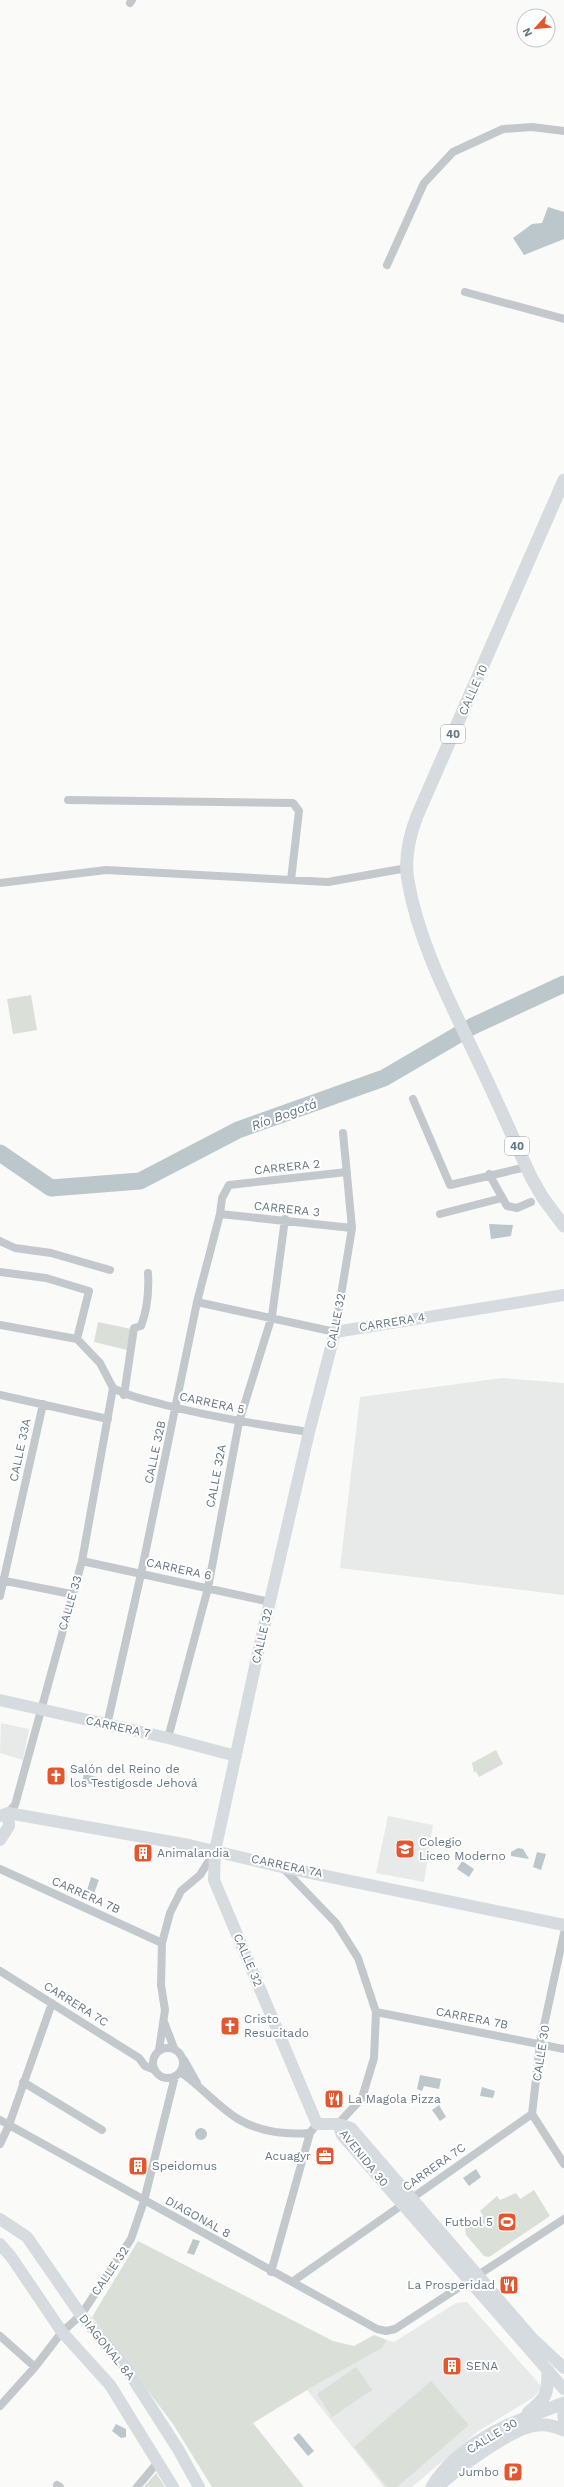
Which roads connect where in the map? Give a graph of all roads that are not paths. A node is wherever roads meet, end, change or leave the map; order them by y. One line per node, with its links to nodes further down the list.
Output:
1 (564, 131): 2 (street)
2 (388, 265)
3 (465, 292): 4 (street)
4 (564, 319)
5 (564, 480): 7 (main road, CALLE 10 / 40)
6 (68, 800): 8 (street)
7 (407, 868): 8 (street); 12 (main road, CALLE 10 / 40)
8 (291, 880): 9 (street)
9 (0, 883)
10 (413, 1099): 14 (street)
11 (343, 1133): 13 (street, CALLE 32)
12 (526, 1167): 14 (street); 21 (main road, 40)
13 (347, 1172): 15 (street, CARRERA 2); 22 (street, CALLE 32)
14 (489, 1174): 16 (street)
15 (229, 1185): 18 (street, CALLE 32B)
16 (502, 1198): 17 (street); 19 (street)
17 (531, 1202)
18 (220, 1214): 20 (street, CARRERA 3); 28 (street, CALLE 32B)
19 (440, 1214)
20 (285, 1220): 22 (street, CARRERA 3); 29 (street, CALLE 32A)
21 (564, 1226)
22 (352, 1228): 31 (street, CALLE 32)
23 (0, 1241): 24 (street)
24 (110, 1270)
25 (148, 1273): 35 (street)
26 (1, 1275): 32 (street)
27 (564, 1295): 31 (street, CARRERA 4)
28 (197, 1302): 29 (street, CARRERA 4); 37 (street, CALLE 32B)
29 (272, 1316): 31 (street, CARRERA 4); 39 (street, CALLE 32A)
30 (0, 1325): 32 (street)
31 (335, 1332): 40 (street, CALLE 32)
32 (77, 1339): 33 (street)
33 (113, 1388): 35 (street, CARRERA 5); 38 (street, CALLE 33)
34 (0, 1395): 36 (street)
35 (124, 1395): 37 (street, CARRERA 5)
36 (43, 1404): 38 (street); 43 (street, CALLE 33A)
37 (176, 1408): 39 (street, CARRERA 5); 42 (street, CALLE 32B)
38 (108, 1419): 41 (street, CALLE 33)
39 (239, 1422): 40 (street, CARRERA 5); 44 (street, CALLE 32A)
40 (309, 1432): 47 (street, CALLE 32)
41 (82, 1561): 42 (street, CARRERA 6); 45 (street, CALLE 33)
42 (141, 1574): 44 (street, CARRERA 6); 50 (street, CALLE 32B)
43 (2, 1581): 45 (street); 46 (street, CALLE 33A)
44 (208, 1588): 47 (street, CARRERA 6); 51 (street, CALLE 32A)
45 (71, 1594): 49 (street, CALLE 33)
46 (0, 1596)
47 (270, 1602): 52 (street, CALLE 32)
48 (0, 1700): 49 (street, CARRERA 7)
49 (40, 1709): 50 (street, CARRERA 7); 53 (street, CALLE 33)
50 (107, 1725): 51 (street, CARRERA 7)
51 (168, 1738): 52 (street, CARRERA 7)
52 (236, 1756): 55 (street, CALLE 32)
53 (2, 1814): 54 (street, CALLE 33); 55 (street, CARRERA 7A)
54 (0, 1840)
55 (215, 1851): 56 (street, CARRERA 7A); 60 (street); 82 (street, CALLE 32)
56 (282, 1867): 58 (street, CARRERA 7A); 63 (street)
57 (0, 1869): 60 (street, CARRERA 7B)
58 (564, 1925)
59 (564, 1933): 65 (street, CALLE 30)
60 (162, 1943): 64 (street)
61 (0, 1971): 62 (street, CARRERA 7C)
62 (52, 2004): 70 (street, CARRERA 7C); 75 (street)
63 (376, 2012): 65 (street, CARRERA 7B); 80 (street)
64 (163, 2021): 66 (street); 68 (street)
65 (540, 2044): 67 (street, CARRERA 7B); 78 (street, CALLE 30)
66 (174, 2048): 68 (street); 71 (street)
67 (564, 2048)
68 (159, 2050): 69 (street)
69 (154, 2057): 70 (street); 72 (street)
70 (139, 2058): 72 (street, CARRERA 7C)
71 (182, 2058): 73 (street); 76 (street)
72 (155, 2070): 74 (street)
73 (178, 2074): 74 (street); 76 (street); 77 (street, CALLE 32)
74 (162, 2076): 77 (street)
75 (23, 2082): 81 (street); 83 (street)
76 (197, 2083): 82 (street)
77 (170, 2096): 86 (street, CALLE 32)
78 (532, 2114): 85 (street); 87 (street, CARRERA 7C)
79 (0, 2120): 81 (street, DIAGONAL 8)
80 (338, 2124): 82 (street); 87 (street, AVENIDA 30)
81 (9, 2125): 84 (street); 86 (street, DIAGONAL 8)
82 (313, 2128): 91 (street)
83 (102, 2130)
84 (0, 2144)
85 (564, 2164)
86 (144, 2201): 91 (street, DIAGONAL 8); 94 (street, CALLE 32)
87 (407, 2201): 92 (street, AVENIDA 30); 93 (street, CARRERA 7C)
88 (0, 2218): 94 (street, DIAGONAL 8A)
89 (564, 2219): 92 (street)
90 (0, 2244): 95 (street, DIAGONAL 8A)
91 (271, 2272): 93 (street, DIAGONAL 8)
92 (473, 2278): 93 (street, DIAGONAL 8); 98 (street, AVENIDA 30); 99 (street, AVENIDA 30)
93 (292, 2282)
94 (81, 2315): 95 (street, CALLE 32); 110 (street, DIAGONAL 8A)
95 (62, 2332): 97 (street, CALLE 32); 107 (street, DIAGONAL 8A)
96 (0, 2336): 97 (street)
97 (35, 2367): 102 (street, CALLE 32)
98 (564, 2368)
99 (548, 2371): 100 (street, AVENIDA 30); 104 (main road)
100 (564, 2389)
101 (564, 2403): 104 (main road, CALLE 30)
102 (0, 2406)
103 (564, 2414): 105 (main road)
104 (522, 2418): 111 (main road, CALLE 30)
105 (564, 2418)
106 (564, 2430): 112 (main road, CALLE 30)
107 (158, 2462): 108 (street); 109 (street, DIAGONAL 8A)
108 (137, 2487)
109 (173, 2487)
110 (199, 2487)
111 (432, 2487)
112 (439, 2487)

